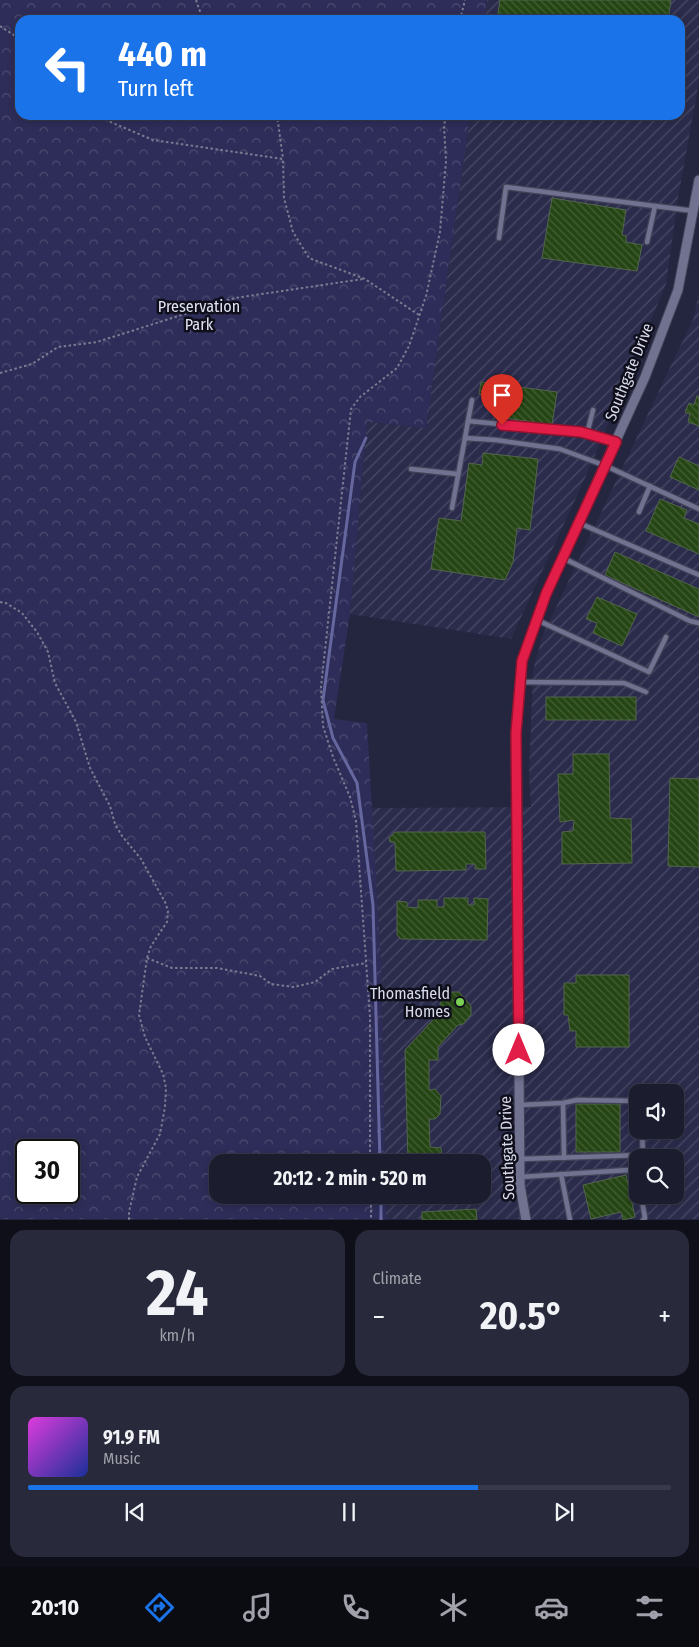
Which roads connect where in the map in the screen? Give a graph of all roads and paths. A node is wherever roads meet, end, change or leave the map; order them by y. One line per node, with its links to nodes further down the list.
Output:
1 (196, 0): 3 (path)
2 (465, 0): 4 (path)
3 (201, 15)
4 (461, 15)
5 (0, 26): 6 (path)
6 (15, 36)
7 (106, 120): 10 (path)
8 (277, 120): 10 (path)
9 (445, 120): 17 (path)
10 (283, 159): 16 (path)
11 (699, 180): 13 (street, Southgate Drive)
12 (654, 206): 13 (lane); 14 (lane); 15 (lane)
13 (694, 211): 24 (street, Southgate Drive)
14 (498, 238)
15 (647, 242)
16 (365, 279): 17 (path); 18 (path)
17 (420, 316): 42 (path)
18 (0, 373)
19 (472, 400): 21 (lane)
20 (592, 410): 22 (lane)
21 (468, 421): 22 (lane); 23 (lane)
22 (587, 434): 24 (lane)
23 (465, 438): 25 (lane); 27 (lane)
24 (616, 442): 25 (street, Southgate Drive)
25 (606, 466): 28 (lane); 32 (street, Southgate Drive)
26 (411, 469): 27 (lane)
27 (457, 474): 29 (lane)
28 (650, 486): 30 (lane); 31 (lane)
29 (452, 508)
30 (699, 509)
31 (639, 512)
32 (579, 523): 33 (street, Southgate Drive); 34 (lane)
33 (563, 558): 36 (street, Southgate Drive); 37 (lane)
34 (699, 575)
35 (0, 602): 41 (path)
36 (537, 620): 38 (lane); 39 (street, Southgate Drive)
37 (699, 623)
38 (666, 637)
39 (520, 682): 40 (lane); 45 (street, Southgate Drive)
40 (646, 692)
41 (147, 958): 42 (path); 55 (path)
42 (366, 963): 47 (path)
43 (629, 1101): 44 (lane)
44 (563, 1103): 45 (lane); 48 (lane)
45 (520, 1105): 49 (street, Southgate Drive)
46 (642, 1139): 48 (lane)
47 (370, 1154)
48 (564, 1158): 49 (lane)
49 (520, 1159): 52 (street, Southgate Drive)
50 (629, 1170): 51 (lane)
51 (561, 1174): 52 (lane); 58 (lane)
52 (520, 1177): 57 (street, Southgate Drive)
53 (371, 1204): 56 (path)
54 (643, 1204): 59 (lane)
55 (129, 1220)
56 (371, 1220)
57 (526, 1220)
58 (570, 1220)
59 (644, 1220)

